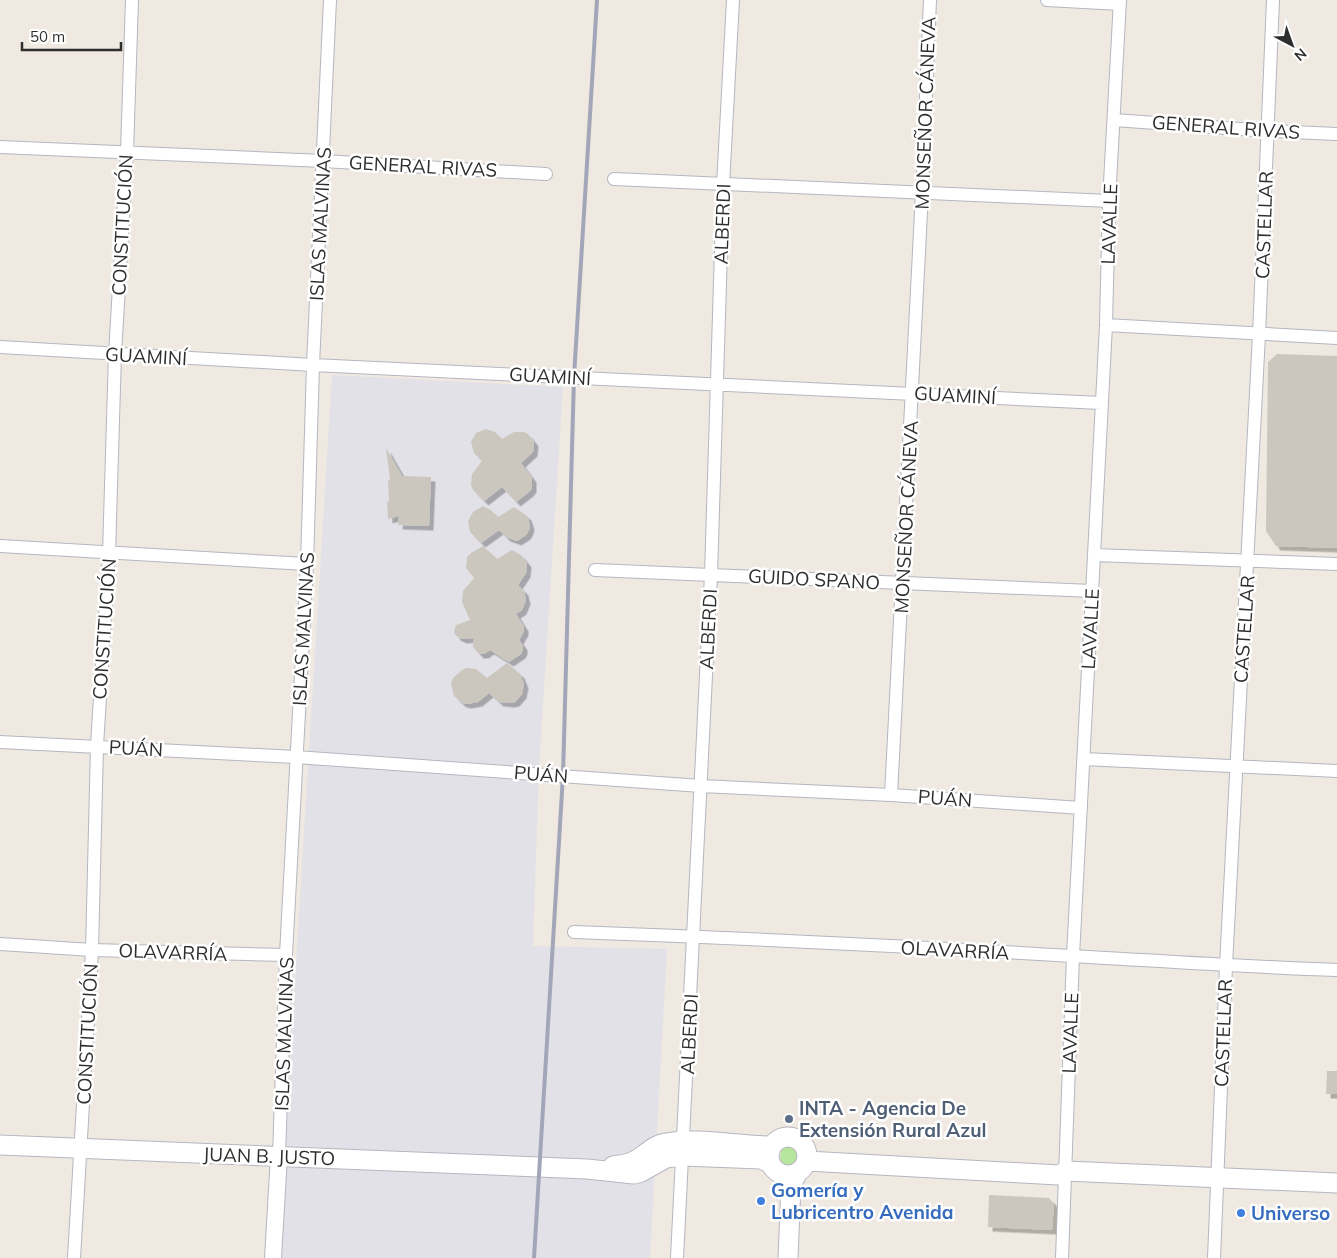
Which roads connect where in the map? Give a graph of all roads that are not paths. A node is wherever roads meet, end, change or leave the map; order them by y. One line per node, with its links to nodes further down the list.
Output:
1 (132, 0): 12 (street, CONSTITUCIÓN)
2 (330, 0): 13 (street, ISLAS MALVINAS)
3 (733, 0): 16 (street, ALBERDI)
4 (930, 0): 17 (street, MONSEÑOR CÁNEVA)
5 (1047, 0): 7 (street)
6 (1273, 0): 9 (street, CASTELLAR)
7 (1120, 2): 8 (street, LAVALLE)
8 (1114, 120): 9 (street, GENERAL RIVAS); 18 (street, LAVALLE)
9 (1268, 131): 10 (street, GENERAL RIVAS); 20 (street, CASTELLAR)
10 (1337, 134)
11 (0, 148): 12 (street, GENERAL RIVAS)
12 (127, 152): 13 (street, GENERAL RIVAS); 23 (street, CONSTITUCIÓN)
13 (323, 161): 14 (street, GENERAL RIVAS); 24 (street, ISLAS MALVINAS)
14 (546, 174)
15 (614, 179): 16 (street)
16 (723, 185): 17 (street); 25 (street, ALBERDI)
17 (922, 193): 18 (street); 26 (street, MONSEÑOR CÁNEVA)
18 (1109, 201): 19 (street, LAVALLE)
19 (1106, 325): 20 (street); 27 (street, LAVALLE)
20 (1259, 335): 21 (street); 31 (street, CASTELLAR)
21 (1337, 338)
22 (0, 347): 23 (street, GUAMINÍ)
23 (115, 354): 24 (street, GUAMINÍ); 29 (street, CONSTITUCIÓN)
24 (313, 365): 25 (street, GUAMINÍ); 32 (street, ISLAS MALVINAS)
25 (716, 384): 26 (street, GUAMINÍ); 35 (street, ALBERDI)
26 (912, 393): 27 (street, GUAMINÍ); 36 (street, MONSEÑOR CÁNEVA)
27 (1101, 403): 30 (street, LAVALLE)
28 (0, 546): 29 (street)
29 (109, 552): 32 (street); 39 (street, CONSTITUCIÓN)
30 (1094, 555): 31 (street); 37 (street, LAVALLE)
31 (1248, 561): 33 (street); 42 (street, CASTELLAR)
32 (306, 564): 40 (street, ISLAS MALVINAS)
33 (1337, 564)
34 (596, 570): 35 (street, GUIDO SPANO)
35 (711, 574): 36 (street, GUIDO SPANO); 44 (street, ALBERDI)
36 (902, 583): 37 (street, GUIDO SPANO); 45 (street, MONSEÑOR CÁNEVA)
37 (1092, 591): 41 (street, LAVALLE)
38 (0, 742): 39 (street, PUÁN)
39 (97, 746): 40 (street, PUÁN); 50 (street, CONSTITUCIÓN)
40 (296, 756): 44 (street, PUÁN); 51 (street, ISLAS MALVINAS)
41 (1084, 759): 42 (street); 46 (street, LAVALLE)
42 (1236, 766): 43 (street); 53 (street, CASTELLAR)
43 (1337, 771)
44 (701, 786): 45 (street, PUÁN); 48 (street, ALBERDI)
45 (891, 795): 46 (street, PUÁN)
46 (1081, 808): 52 (street, LAVALLE)
47 (574, 932): 48 (street, OLAVARRÍA)
48 (694, 936): 52 (street, OLAVARRÍA); 57 (street, ALBERDI)
49 (0, 944): 50 (street, OLAVARRÍA)
50 (92, 950): 51 (street, OLAVARRÍA); 56 (street, CONSTITUCIÓN)
51 (286, 955): 58 (street, ISLAS MALVINAS)
52 (1073, 956): 53 (street, OLAVARRÍA); 61 (street, LAVALLE)
53 (1226, 966): 54 (street, OLAVARRÍA); 62 (street, CASTELLAR)
54 (1337, 970)
55 (0, 1145): 56 (main road, JUAN B. JUSTO)
56 (81, 1149): 58 (main road, JUAN B. JUSTO); 64 (street, CONSTITUCIÓN)
57 (683, 1149): 58 (main road, JUAN B. JUSTO); 59 (main road, JUAN B. JUSTO); 66 (street, ALBERDI)
58 (279, 1156): 65 (street, ISLAS MALVINAS)
59 (773, 1161): 60 (main road); 60 (main road); 67 (main road)
60 (804, 1161): 61 (main road); 68 (main road)
61 (1066, 1171): 62 (main road); 69 (street, LAVALLE)
62 (1217, 1177): 63 (main road); 70 (street, CASTELLAR)
63 (1337, 1183)
64 (74, 1258)
65 (273, 1258)
66 (677, 1258)
67 (779, 1258)
68 (788, 1258)
69 (1062, 1258)
70 (1214, 1258)

